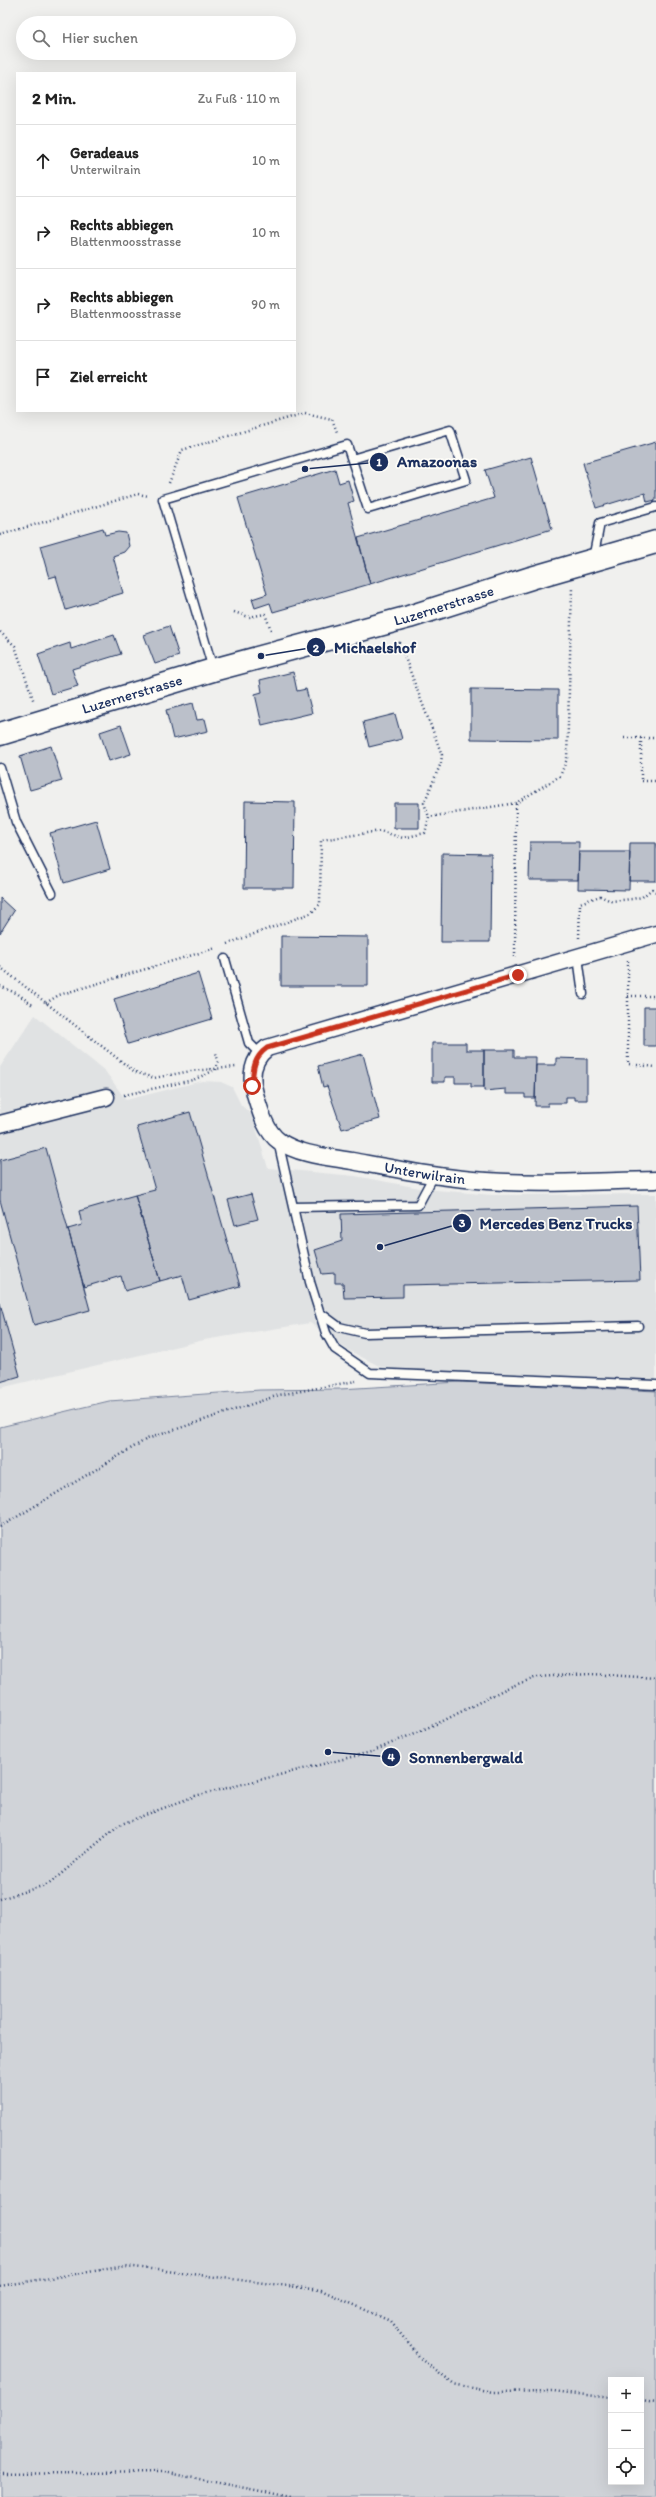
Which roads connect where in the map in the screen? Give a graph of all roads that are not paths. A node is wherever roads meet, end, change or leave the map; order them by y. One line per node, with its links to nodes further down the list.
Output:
1 (352, 459): 1 (lane); 5 (lane)
2 (656, 507): 4 (lane)
3 (656, 542): 4 (main road, Luzernerstrasse)
4 (593, 560): 5 (main road, Luzernerstrasse)
5 (213, 670): 6 (main road, Luzernerstrasse)
6 (0, 734)
7 (0, 768): 8 (lane)
8 (52, 893)
9 (656, 934): 10 (street)
10 (578, 951): 12 (lane); 13 (street)
11 (224, 959): 13 (lane)
12 (583, 994)
13 (256, 1060): 16 (street, Unterwilrain)
14 (113, 1096): 15 (street)
15 (0, 1124)
16 (278, 1141): 17 (street, Unterwilrain); 19 (lane)
17 (434, 1175): 18 (street, Unterwilrain); 19 (lane)
18 (656, 1180)
19 (293, 1207): 20 (lane)
20 (320, 1313): 21 (lane); 22 (lane)
21 (638, 1326)
22 (656, 1385)

